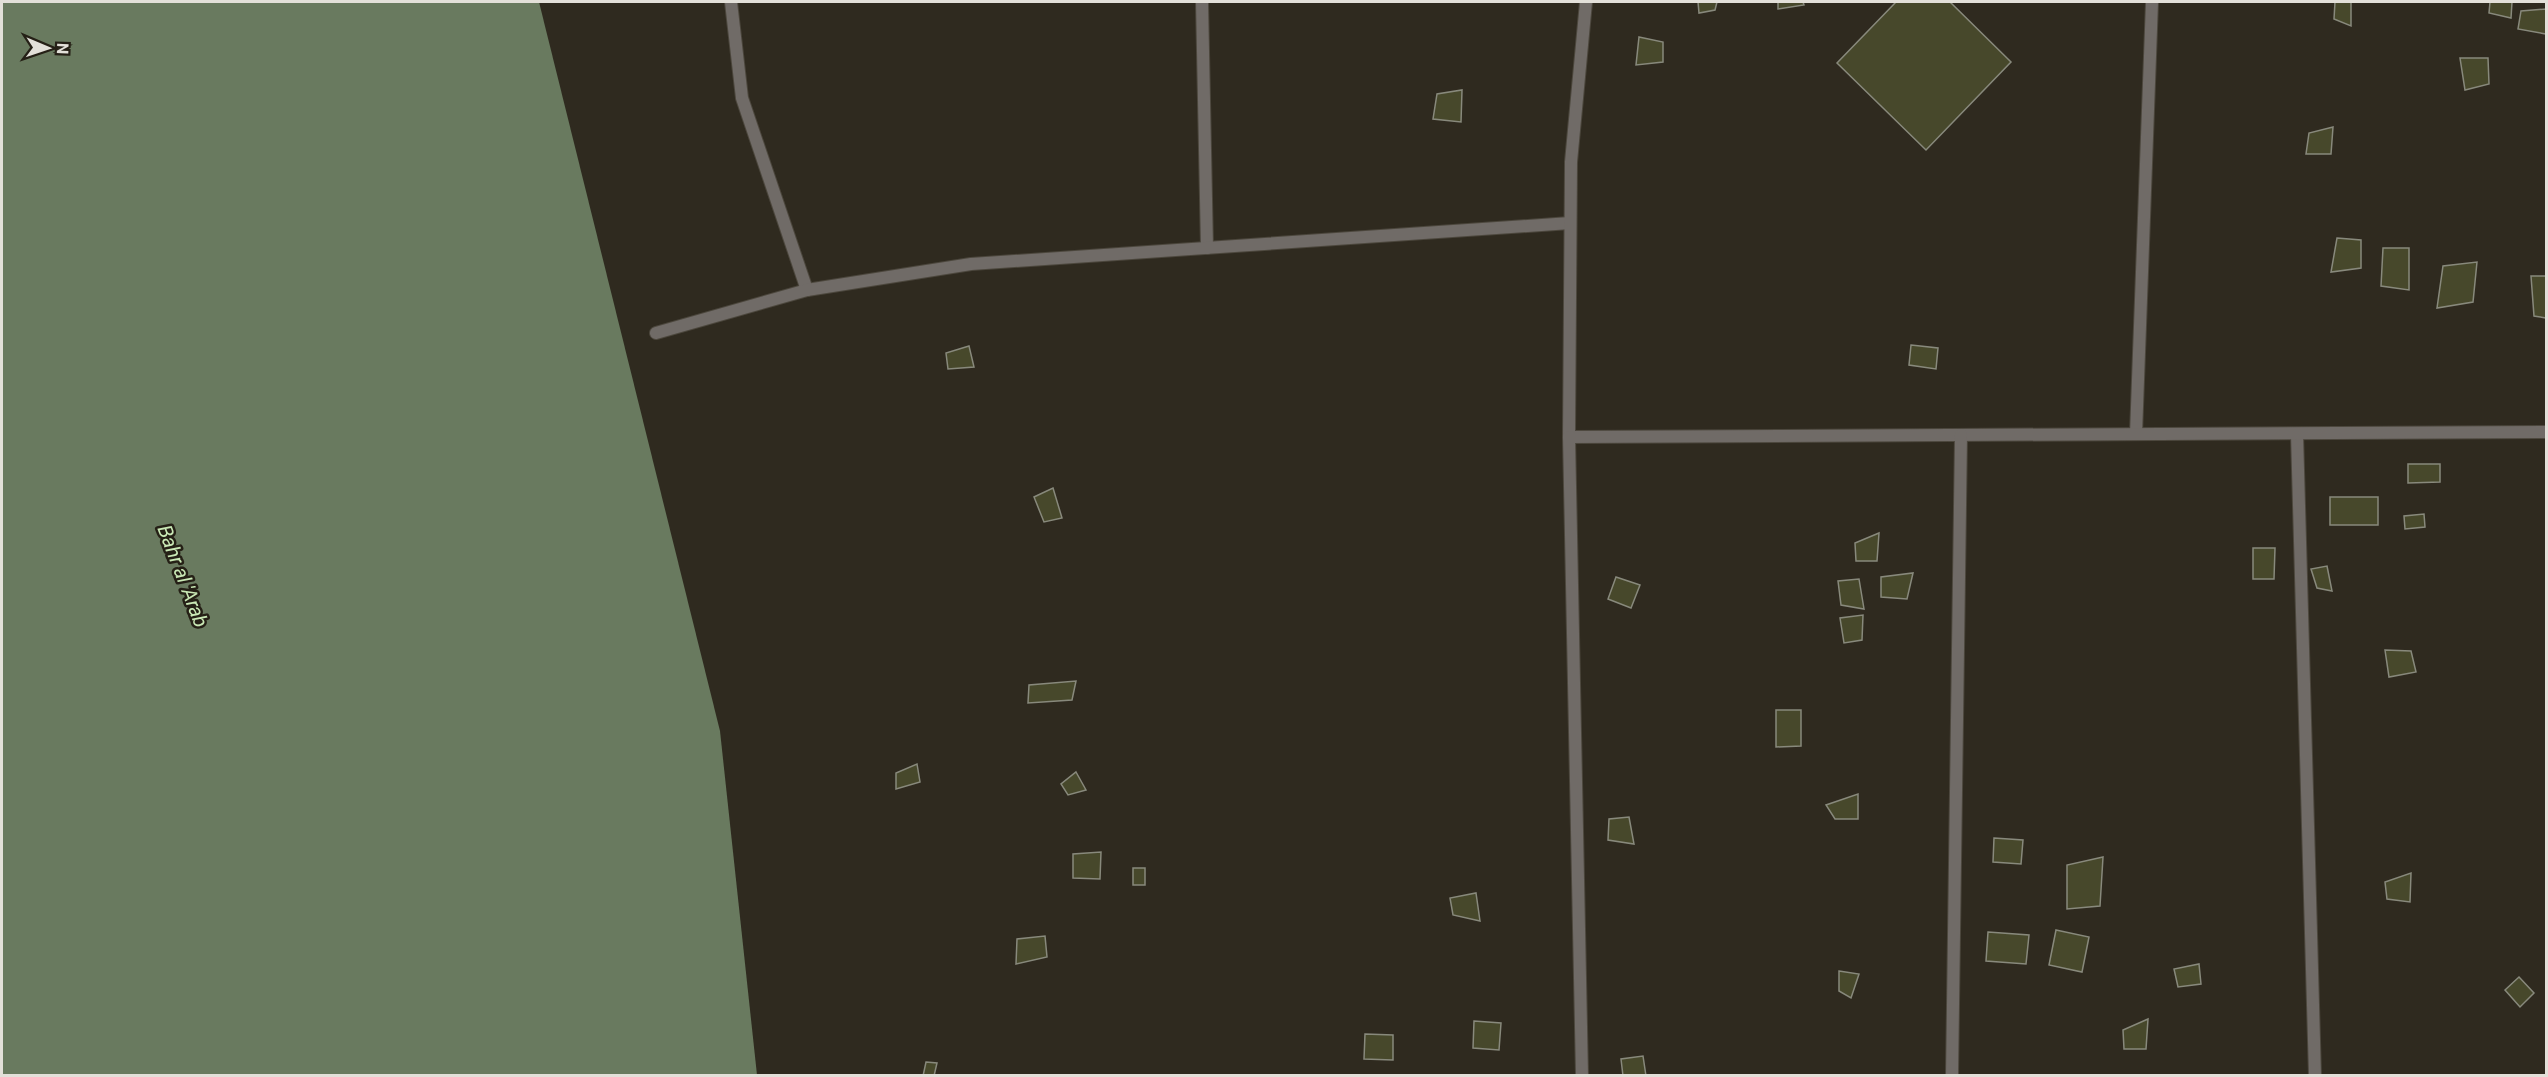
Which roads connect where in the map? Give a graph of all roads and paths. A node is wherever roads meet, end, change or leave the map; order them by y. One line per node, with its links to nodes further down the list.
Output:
1 (731, 2): 7 (street)
2 (1202, 2): 6 (street)
3 (1586, 2): 5 (street)
4 (2152, 2): 10 (street)
5 (1570, 224): 6 (street); 13 (street)
6 (1208, 248): 7 (street)
7 (807, 290): 8 (street)
8 (656, 333)
9 (2547, 432): 11 (street)
10 (2136, 434): 11 (street); 12 (street)
11 (2297, 434): 16 (street)
12 (1962, 435): 13 (street); 15 (street)
13 (1569, 437): 14 (street)
14 (1582, 1076)
15 (1952, 1076)
16 (2315, 1076)

